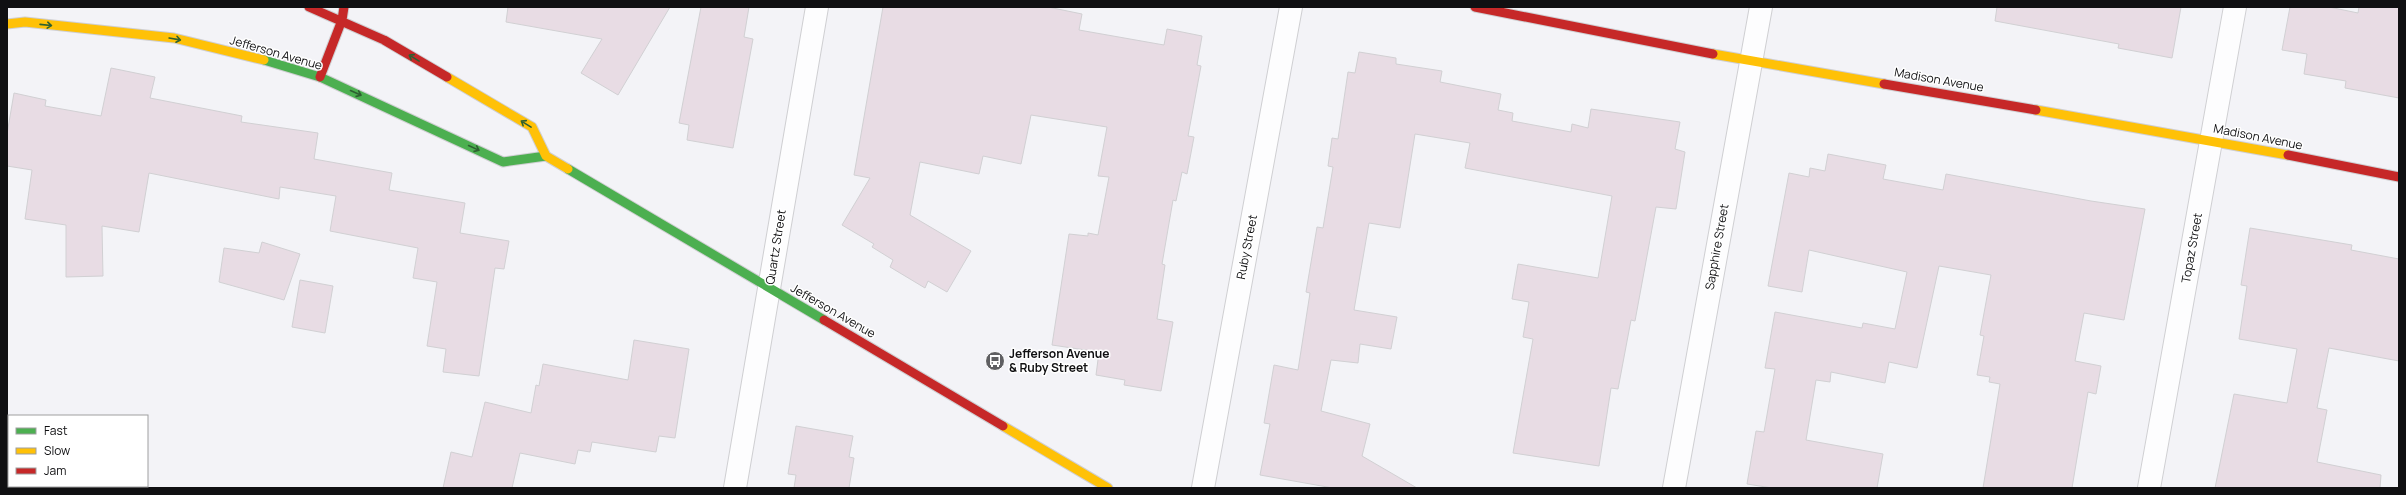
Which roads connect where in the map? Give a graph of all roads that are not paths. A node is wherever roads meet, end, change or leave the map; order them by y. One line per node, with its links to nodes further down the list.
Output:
1 (309, 7): 8 (main road)
2 (344, 7): 8 (main road)
3 (817, 7): 15 (street, Quartz Street)
4 (1292, 7): 18 (street, Ruby Street)
5 (1475, 7): 10 (main road, Madison Avenue)
6 (1761, 7): 10 (street, Sapphire Street)
7 (2235, 7): 12 (street, Topaz Street)
8 (342, 20): 11 (main road); 13 (main road, one-way to 8)
9 (7, 24): 11 (main road, Jefferson Avenue, one-way to 11)
10 (1751, 60): 12 (main road, Madison Avenue); 19 (street, Sapphire Street)
11 (320, 77): 13 (main road, Jefferson Avenue, one-way to 13)
12 (2211, 140): 14 (main road, Madison Avenue); 20 (street, Topaz Street)
13 (546, 156): 15 (main road, Jefferson Avenue)
14 (2399, 177)
15 (770, 288): 16 (street, Quartz Street); 17 (main road, Jefferson Avenue)
16 (735, 488)
17 (1108, 488)
18 (1203, 488)
19 (1674, 488)
20 (2149, 488)

